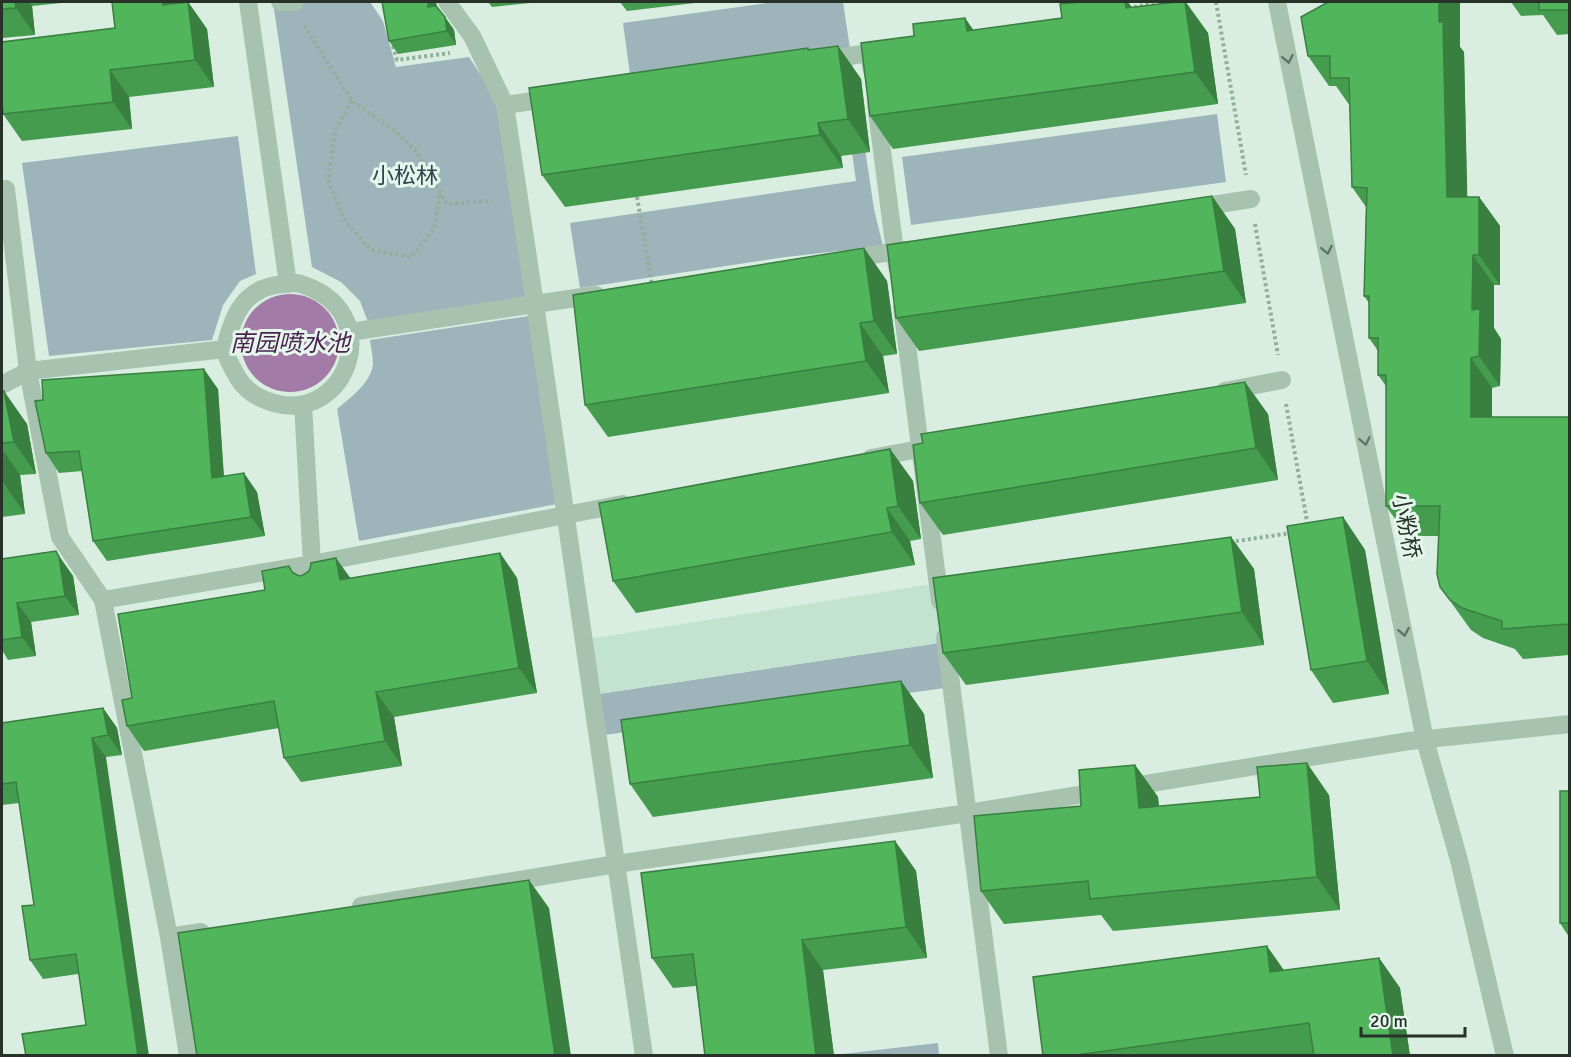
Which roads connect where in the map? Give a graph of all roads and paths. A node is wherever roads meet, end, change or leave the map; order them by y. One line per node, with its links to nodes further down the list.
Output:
1 (248, 2): 24 (street)
2 (280, 2): 3 (street)
3 (290, 2): 4 (street); 13 (path)
4 (295, 2)
5 (447, 2): 10 (street)
6 (1163, 2): 8 (path)
7 (1277, 2): 43 (street, 小粉桥, one-way to 43)
8 (1128, 8)
9 (391, 38): 10 (path)
10 (479, 49): 14 (street)
11 (811, 62): 22 (street)
12 (576, 95): 14 (street)
13 (352, 101): 16 (path); 16 (path)
14 (506, 105): 17 (street)
15 (6, 189): 29 (street)
16 (440, 192): 17 (path)
17 (519, 197): 26 (street)
18 (637, 197): 25 (path)
19 (1251, 199): 20 (street)
20 (1180, 210)
21 (919, 248): 22 (street)
22 (895, 252): 23 (street); 35 (street)
23 (826, 262)
24 (288, 284): 27 (street); 28 (street)
25 (652, 286): 26 (street)
26 (535, 304): 27 (street); 38 (street)
27 (350, 332): 33 (street)
28 (225, 349): 29 (street); 33 (street)
29 (28, 371): 31 (street); 41 (street)
30 (1282, 380): 32 (street)
31 (2, 386)
32 (1212, 393)
33 (303, 404): 39 (street)
34 (944, 444): 35 (street)
35 (920, 449): 36 (street); 44 (street)
36 (852, 461)
37 (645, 500): 38 (street)
38 (565, 514): 39 (street); 45 (street)
39 (312, 564): 40 (street); 41 (street)
40 (317, 589)
41 (103, 600): 48 (street)
42 (1569, 724): 43 (street)
43 (1425, 740): 44 (street); 52 (street, 小粉桥)
44 (968, 813): 45 (street); 51 (street)
45 (616, 864): 46 (street); 50 (street)
46 (346, 908)
47 (216, 929): 48 (street)
48 (169, 937): 49 (street)
49 (188, 1056)
50 (644, 1056)
51 (999, 1056)
52 (1505, 1056)

